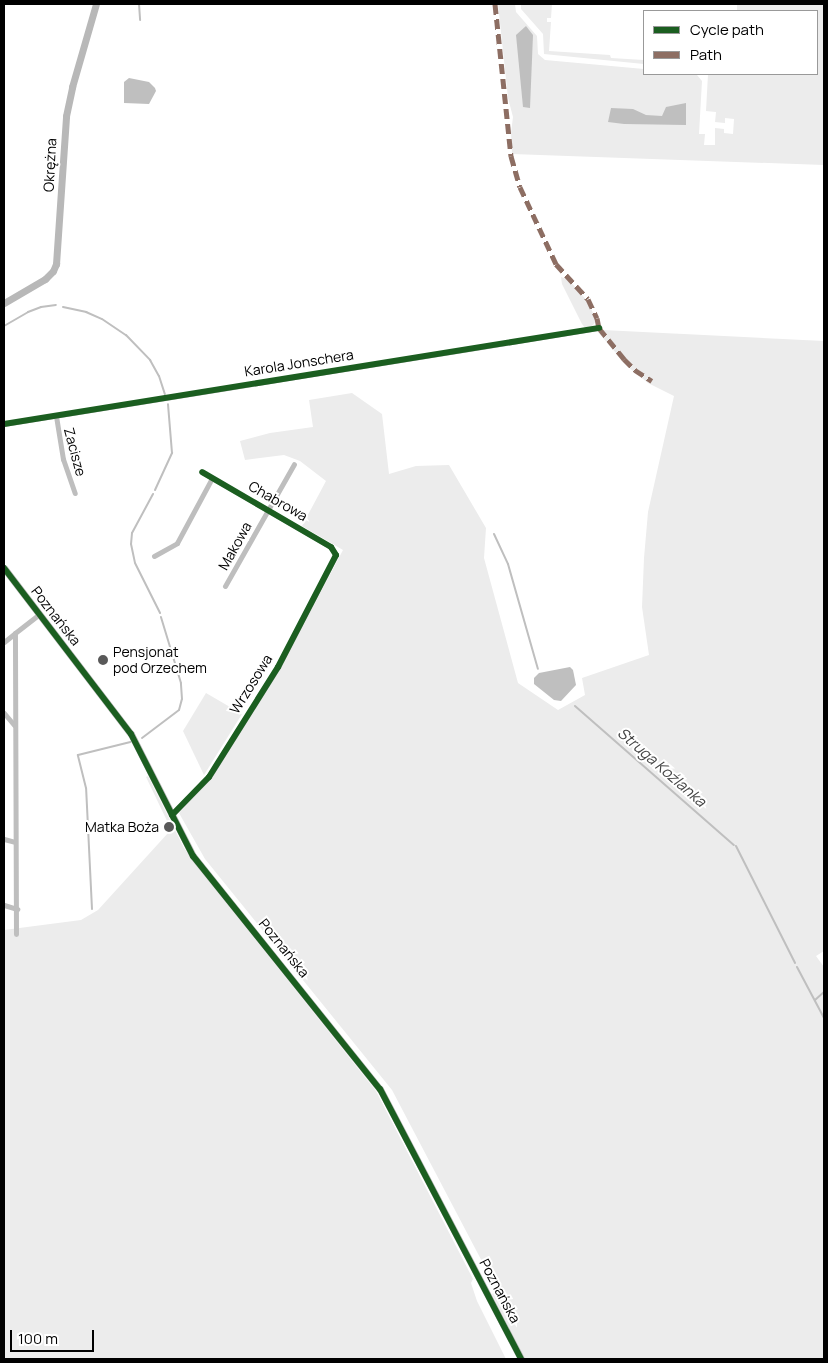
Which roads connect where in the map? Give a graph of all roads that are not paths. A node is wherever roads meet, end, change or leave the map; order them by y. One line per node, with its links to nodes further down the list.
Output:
1 (96, 4): 2 (street, Okrężna)
2 (4, 303)
3 (599, 328): 4 (street, Karola Jonschera)
4 (56, 416): 5 (street, Karola Jonschera); 9 (street, Zacisze)
5 (4, 424)
6 (294, 464): 10 (street, Makowa)
7 (202, 472): 8 (street, Chabrowa)
8 (212, 478): 10 (street, Chabrowa); 11 (street)
9 (75, 493)
10 (268, 510): 12 (street, Chabrowa); 14 (street, Makowa)
11 (154, 556)
12 (336, 556): 20 (street, Wrzosowa)
13 (4, 568): 15 (street, Poznańska)
14 (225, 586)
15 (39, 614): 16 (street); 20 (street, Poznańska)
16 (15, 633): 17 (street); 19 (street)
17 (4, 642)
18 (4, 713): 19 (street)
19 (14, 726): 22 (street)
20 (172, 816): 26 (street, Poznańska)
21 (4, 839): 22 (street)
22 (16, 842): 24 (street)
23 (4, 906): 24 (street)
24 (17, 909): 25 (street)
25 (16, 934)
26 (521, 1359)

